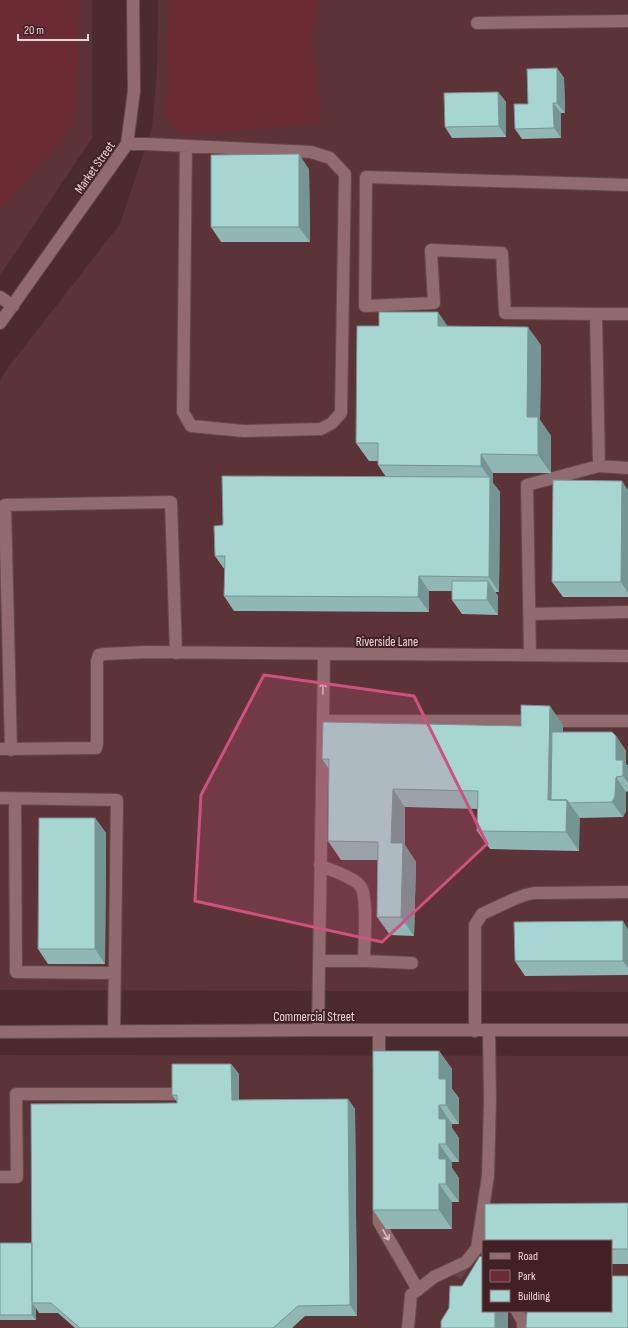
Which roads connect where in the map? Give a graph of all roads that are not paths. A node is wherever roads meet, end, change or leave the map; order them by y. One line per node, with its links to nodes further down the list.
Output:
1 (133, 0): 4 (street, Market Street)
2 (628, 21): 3 (street)
3 (477, 23)
4 (127, 144): 5 (street); 8 (street, Market Street)
5 (186, 146): 5 (street)
6 (628, 185): 9 (street)
7 (0, 297): 8 (street)
8 (13, 306): 11 (street, Market Street)
9 (596, 314): 10 (street); 12 (street)
10 (628, 314)
11 (0, 323)
12 (599, 466): 13 (street); 15 (street)
13 (628, 468)
14 (628, 612): 15 (street)
15 (530, 614): 18 (street)
16 (176, 653): 17 (street, Riverside Lane); 22 (street, Riverside Lane); 22 (street)
17 (324, 654): 18 (street, Riverside Lane); 20 (street, one-way to 17)
18 (530, 656): 19 (street, Riverside Lane)
19 (628, 656)
20 (323, 721): 21 (street); 25 (street)
21 (628, 721)
22 (5, 750)
23 (0, 798): 24 (street)
24 (15, 798): 30 (street); 30 (street)
25 (320, 865): 27 (street); 28 (street)
26 (628, 892): 35 (street)
27 (319, 961): 28 (street); 31 (street)
28 (364, 961): 29 (street)
29 (412, 963)
30 (114, 973): 34 (street)
31 (318, 1030): 32 (street, Commercial Street); 34 (street, Commercial Street)
32 (379, 1030): 35 (street, Commercial Street); 38 (street)
33 (628, 1030): 36 (street, Commercial Street)
34 (114, 1031): 37 (street, Commercial Street)
35 (475, 1031): 36 (street, Commercial Street)
36 (489, 1031): 42 (street)
37 (0, 1032)
38 (379, 1076)
39 (180, 1094): 40 (street)
40 (0, 1177)
41 (379, 1192): 42 (street, one-way to 42)
42 (418, 1290): 44 (street)
43 (518, 1312): 45 (street)
44 (408, 1328)
45 (523, 1328)

